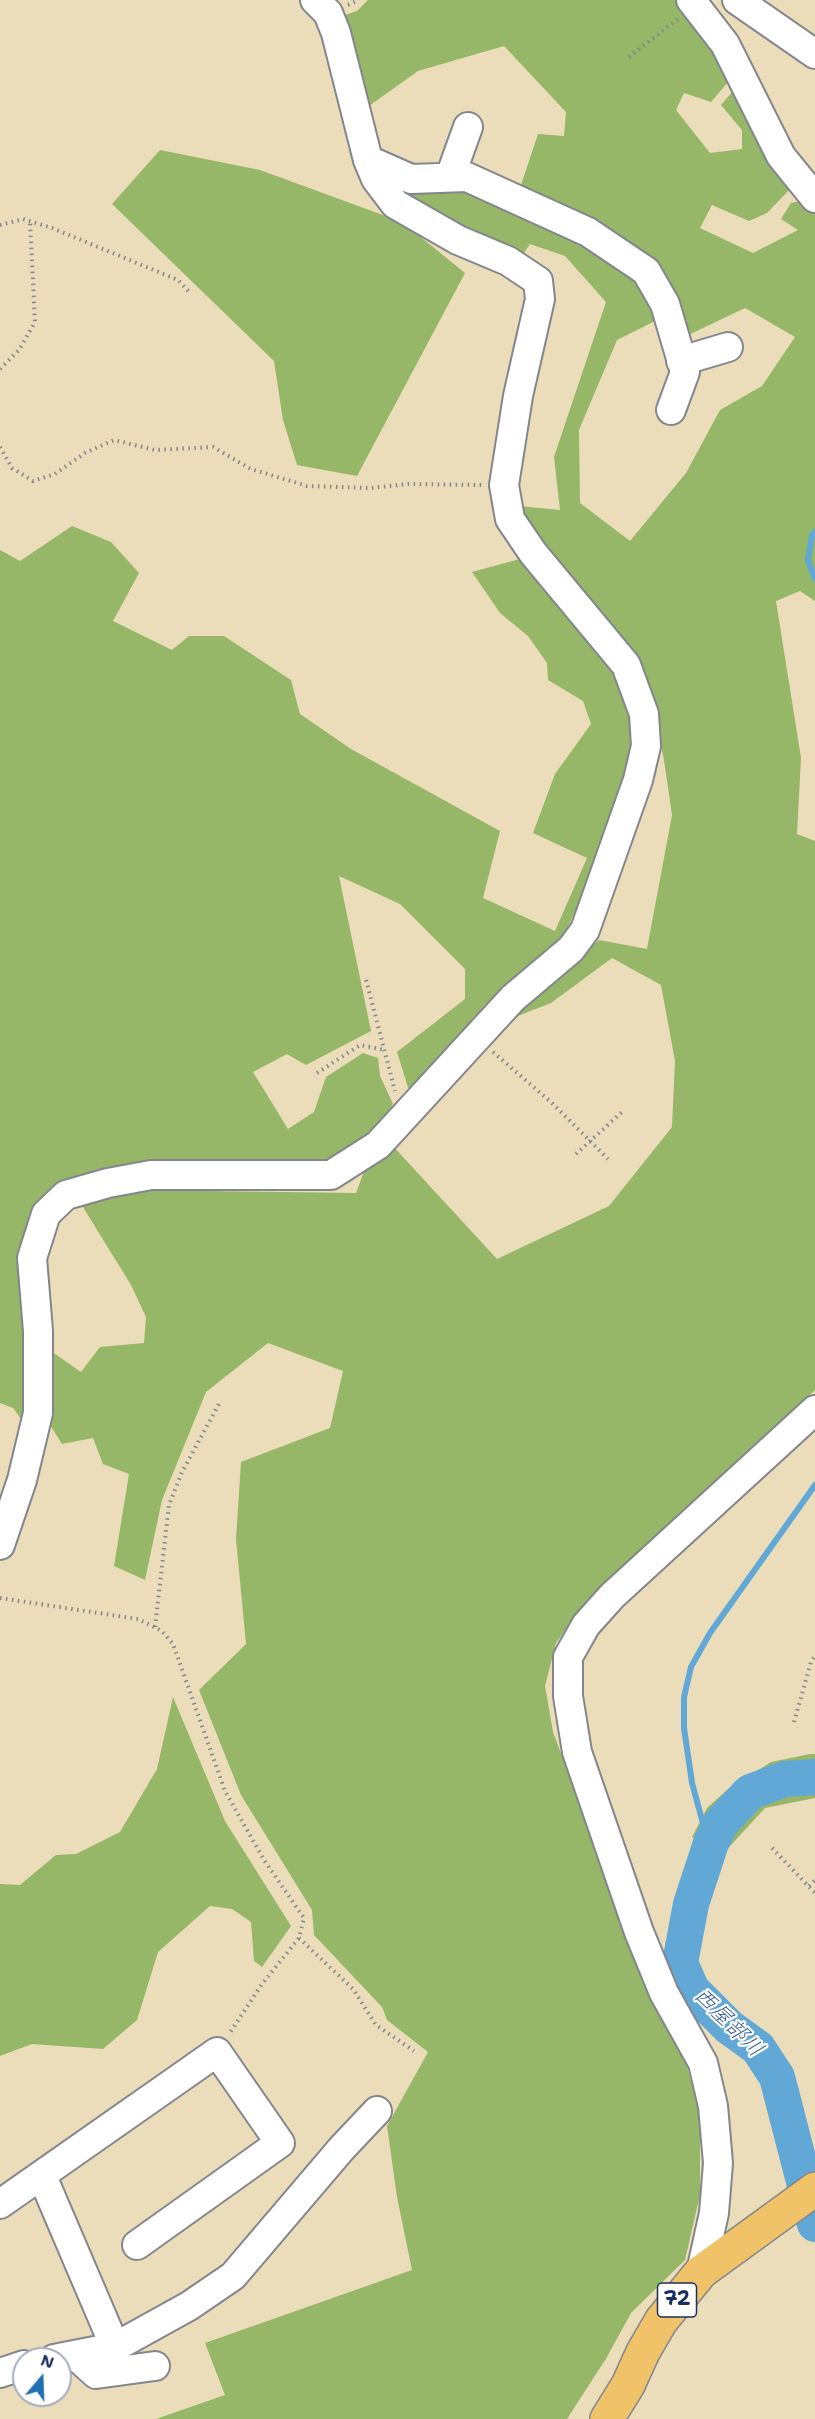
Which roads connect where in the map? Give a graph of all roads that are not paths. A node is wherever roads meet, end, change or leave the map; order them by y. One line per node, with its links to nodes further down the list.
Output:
1 (315, 0): 6 (street)
2 (737, 0): 4 (street)
3 (693, 3): 8 (street)
4 (815, 54)
5 (468, 127): 7 (street)
6 (368, 160): 7 (street); 13 (street)
7 (450, 177): 10 (street)
8 (815, 198)
9 (728, 347): 10 (street)
10 (681, 360): 11 (street)
11 (670, 410)
12 (815, 1410): 20 (street)
13 (11, 1483): 14 (street)
14 (0, 1545)
15 (377, 2111): 21 (street)
16 (42, 2176): 18 (street); 19 (street); 21 (street)
17 (815, 2189): 20 (main road, 72)
18 (0, 2204)
19 (137, 2245)
20 (701, 2272): 25 (main road, 72)
21 (115, 2347): 22 (street)
22 (72, 2355)
23 (72, 2361): 24 (street)
24 (155, 2366)
25 (607, 2419)

